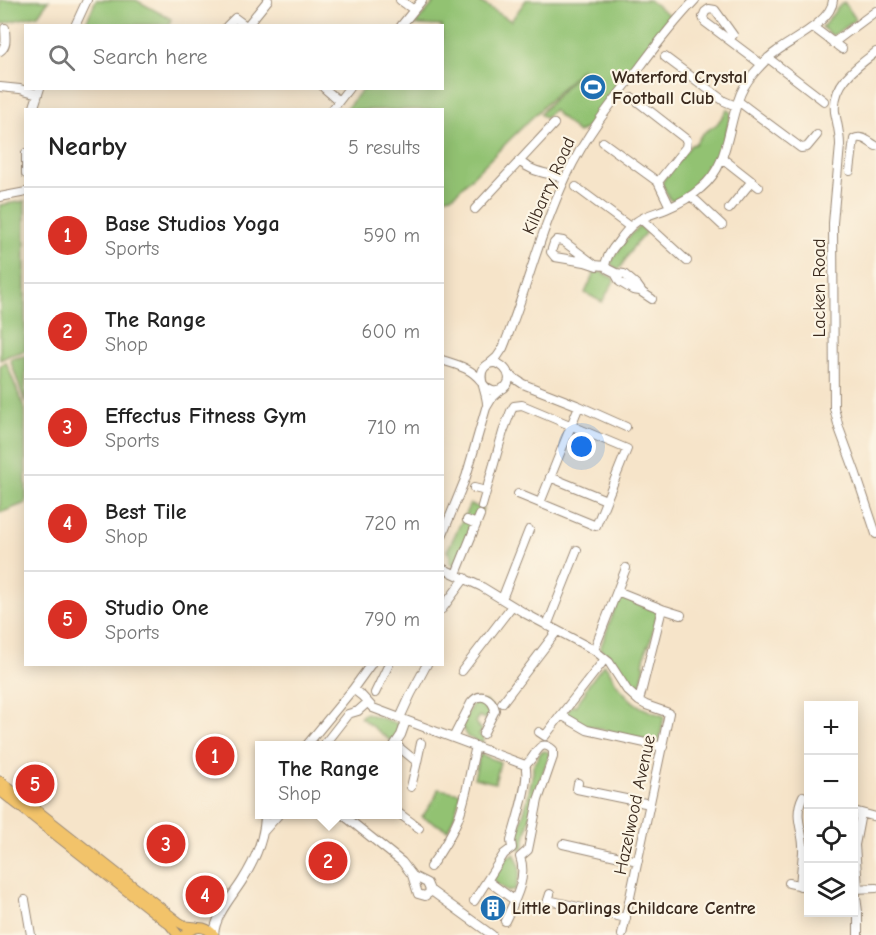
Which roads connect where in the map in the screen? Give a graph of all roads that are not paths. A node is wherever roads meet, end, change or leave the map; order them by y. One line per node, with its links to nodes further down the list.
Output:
1 (87, 0): 10 (street)
2 (256, 0): 7 (street)
3 (400, 0): 8 (street)
4 (422, 0): 8 (street)
5 (695, 0): 43 (street, Kilbarry Road)
6 (833, 0): 16 (street)
7 (265, 3): 13 (street)
8 (414, 10): 14 (street)
9 (876, 11): 18 (street)
10 (76, 24)
11 (229, 24): 12 (street)
12 (243, 24)
13 (248, 24)
14 (403, 24)
15 (5, 27): 20 (street)
16 (813, 27): 18 (street); 23 (street)
17 (733, 35): 24 (street)
18 (833, 43): 19 (street)
19 (842, 50)
20 (0, 51)
21 (876, 52): 84 (street, Lacken Road)
22 (665, 57): 33 (street)
23 (768, 58): 24 (street); 31 (street)
24 (761, 64): 33 (street)
25 (0, 87): 26 (street)
26 (24, 89)
27 (326, 90): 32 (street)
28 (347, 90): 32 (street)
29 (39, 91): 34 (street)
30 (633, 98): 45 (street)
31 (824, 100)
32 (339, 101): 35 (street)
33 (737, 103): 37 (street); 40 (street)
34 (34, 108)
35 (334, 108)
36 (554, 124): 41 (street)
37 (817, 135)
38 (603, 142): 45 (street)
39 (876, 146): 42 (street)
40 (722, 158): 44 (street); 49 (street)
41 (519, 161): 43 (street); 53 (street)
42 (850, 171)
43 (565, 179): 60 (street, Kilbarry Road)
44 (752, 181): 47 (street); 52 (street)
45 (658, 182): 51 (street)
46 (576, 187): 56 (street)
47 (759, 187)
48 (24, 192): 50 (street)
49 (691, 196): 51 (street); 55 (street)
50 (0, 197)
51 (670, 207): 54 (street)
52 (729, 208)
53 (475, 209)
54 (641, 219): 56 (street); 57 (street)
55 (722, 225)
56 (630, 227): 58 (street)
57 (687, 261)
58 (601, 266): 58 (street); 59 (street)
59 (652, 299)
60 (505, 345): 62 (street, Kilbarry Road); 64 (street, Kilbarry Road)
61 (444, 361): 63 (street)
62 (487, 365): 63 (street); 64 (street); 65 (street)
63 (464, 367): 65 (street)
64 (508, 372): 66 (street); 67 (street)
65 (482, 383): 67 (street); 69 (street)
66 (524, 384): 67 (street); 68 (street)
67 (505, 387): 69 (street)
68 (579, 406): 70 (street); 71 (street)
69 (486, 408): 83 (street)
70 (571, 425): 72 (street); 74 (street); 76 (street)
71 (626, 427)
72 (550, 477): 76 (street); 77 (street)
73 (474, 488): 74 (street)
74 (486, 491): 78 (street)
75 (518, 494): 77 (street)
76 (606, 500): 77 (street)
77 (540, 503)
78 (482, 506)
79 (480, 515): 81 (street)
80 (467, 520): 81 (street)
81 (476, 524): 88 (street)
82 (529, 530): 91 (street)
83 (444, 531)
84 (876, 534)
85 (577, 550): 96 (street)
86 (626, 568): 90 (street)
87 (444, 569): 88 (street)
88 (456, 574): 89 (street)
89 (465, 578): 91 (street); 92 (street)
90 (616, 591): 94 (street); 98 (street)
91 (502, 599): 93 (street)
92 (444, 606)
93 (512, 606): 96 (street); 103 (street)
94 (662, 609): 95 (street); 106 (street)
95 (681, 615)
96 (548, 626): 97 (street)
97 (557, 631): 98 (street); 108 (street)
98 (594, 650): 99 (street)
99 (605, 659): 106 (street); 109 (street)
100 (369, 666): 104 (street)
101 (388, 666): 105 (street)
102 (426, 666): 110 (street)
103 (462, 671)
104 (352, 689): 107 (street); 114 (street)
105 (375, 693)
106 (639, 701): 119 (street, Hazelwood Avenue)
107 (367, 703): 110 (street); 115 (street)
108 (502, 703)
109 (561, 715): 112 (street); 119 (street)
110 (403, 720): 113 (street); 116 (street)
111 (483, 734): 113 (street)
112 (545, 736)
113 (453, 738): 118 (street)
114 (310, 741)
115 (327, 741)
116 (397, 741)
117 (421, 743): 121 (street)
118 (476, 746): 122 (street); 140 (street)
119 (663, 747): 128 (street, Hazelwood Avenue)
120 (402, 750): 121 (street)
121 (417, 762): 124 (street)
122 (525, 765): 139 (street); 141 (street)
123 (0, 781): 161 (main road)
124 (411, 787)
125 (577, 789): 128 (street)
126 (0, 791): 163 (main road)
127 (803, 796): 148 (street)
128 (650, 804): 142 (street, Hazelwood Avenue)
129 (858, 812): 131 (street)
130 (402, 816): 135 (street)
131 (876, 818)
132 (265, 819): 136 (street)
133 (274, 819): 136 (street)
134 (348, 819): 144 (street)
135 (419, 828)
136 (262, 835): 159 (street)
137 (562, 844): 142 (street)
138 (431, 847): 140 (street)
139 (512, 848): 141 (street); 145 (street)
140 (440, 853): 143 (street)
141 (520, 857): 154 (street)
142 (638, 861): 158 (street, Hazelwood Avenue)
143 (430, 867)
144 (410, 872): 146 (street); 149 (street)
145 (488, 880): 154 (street); 156 (street)
146 (424, 881): 149 (street); 152 (street)
147 (789, 883): 148 (street)
148 (804, 886)
149 (416, 888): 152 (street)
150 (876, 888): 151 (street)
151 (858, 889)
152 (430, 890): 166 (street)
153 (26, 900): 162 (street)
154 (514, 900): 160 (street)
155 (548, 900): 158 (street)
156 (474, 901)
157 (858, 917): 168 (street)
158 (626, 918): 167 (street, Hazelwood Avenue)
159 (218, 919): 161 (street); 165 (street)
160 (505, 921)
161 (198, 927): 164 (main road); 165 (main road)
162 (31, 935)
163 (178, 935)
164 (185, 935)
165 (214, 935)
166 (492, 935)
167 (622, 935)
168 (858, 935)

